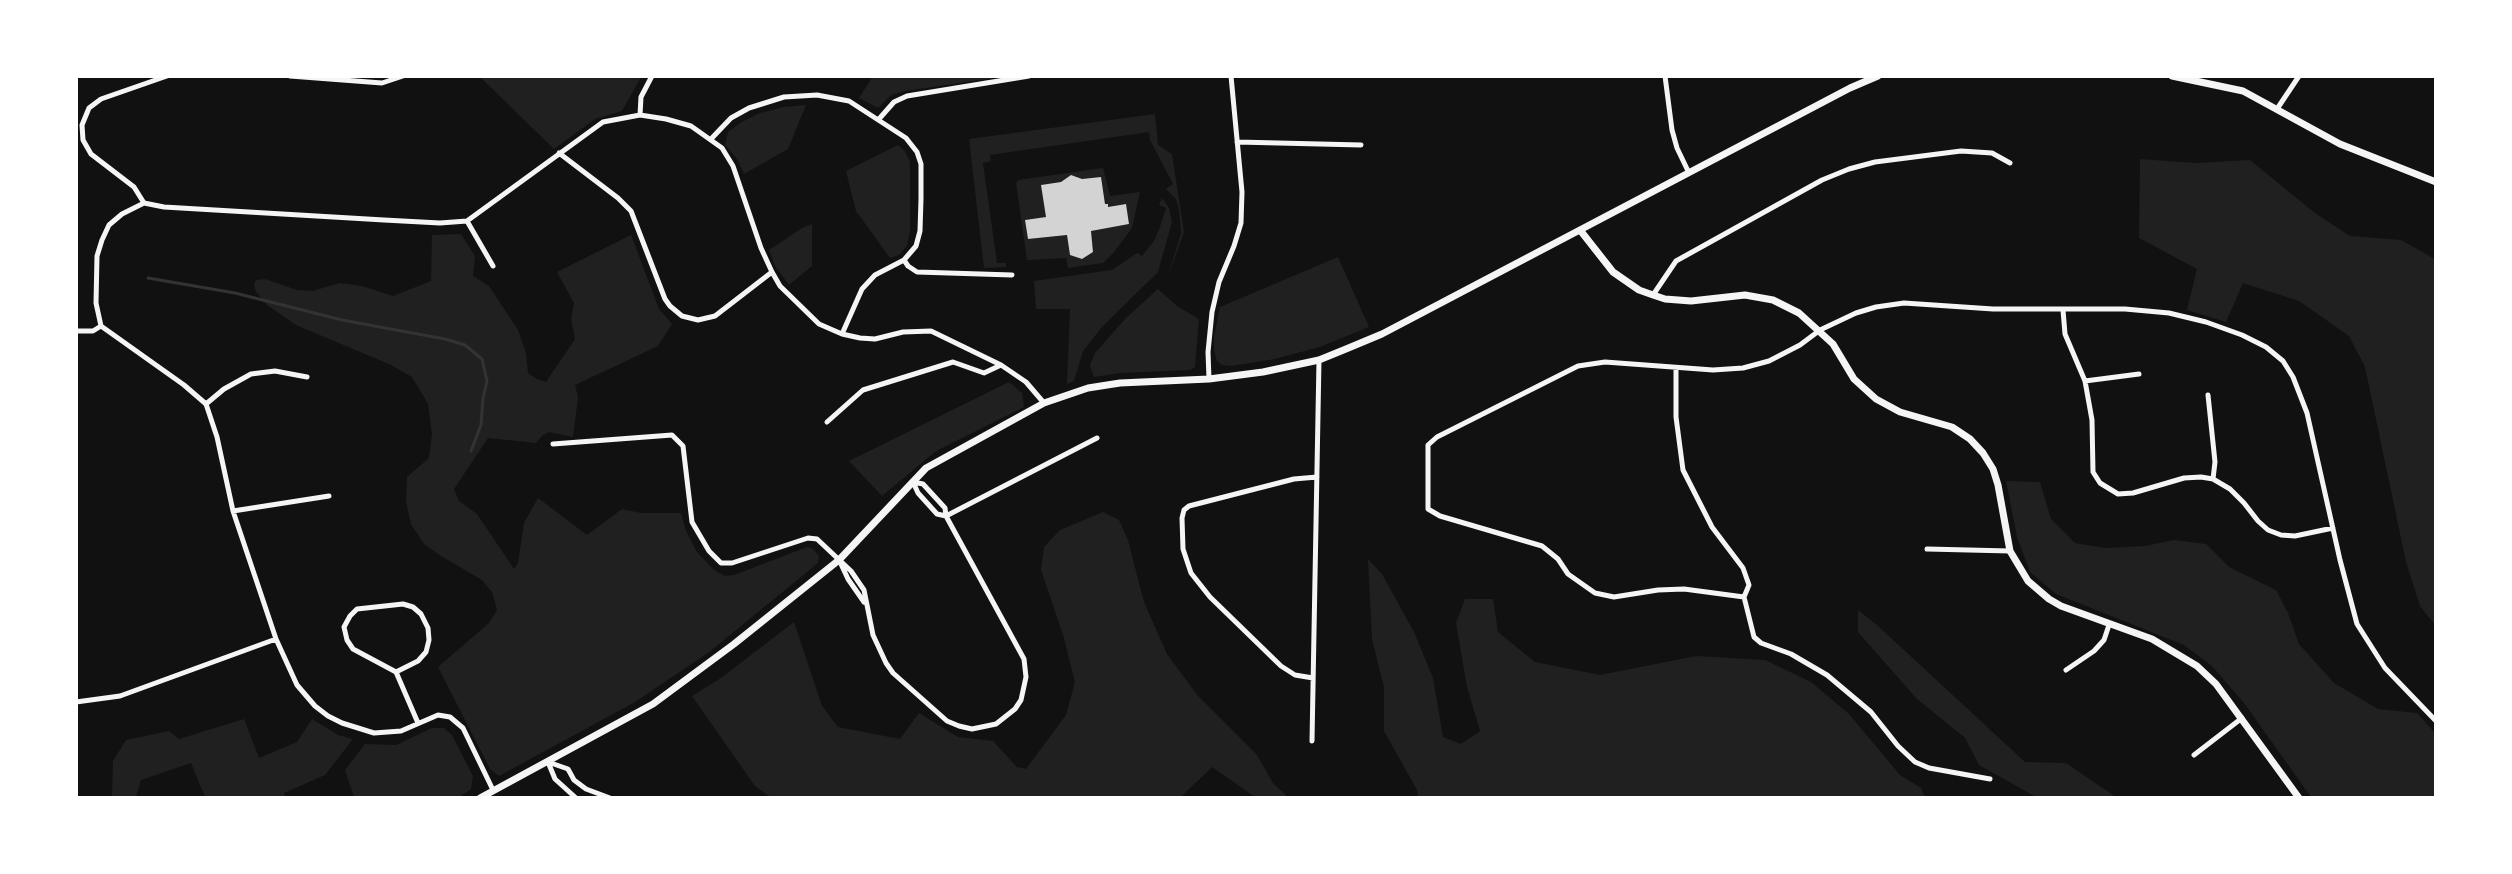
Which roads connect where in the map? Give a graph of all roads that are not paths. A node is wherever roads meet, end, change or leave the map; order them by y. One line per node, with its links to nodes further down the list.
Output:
1 (167, 76): 21 (street)
2 (290, 76): 3 (street)
3 (403, 76)
4 (652, 76): 12 (street)
5 (1029, 76): 13 (street)
6 (1231, 76): 15 (street)
7 (1665, 76): 19 (street)
8 (1878, 76): 19 (street)
9 (2172, 76): 11 (street)
10 (2299, 76): 11 (street)
11 (2277, 109): 20 (street)
12 (640, 115): 14 (street); 17 (street)
13 (879, 119): 14 (street); 24 (street)
14 (711, 139): 26 (street)
15 (1237, 142): 16 (street); 39 (street)
16 (1361, 145)
17 (559, 153): 22 (street); 26 (street)
18 (2010, 163): 28 (street)
19 (1689, 173): 23 (street)
20 (2436, 182)
21 (144, 203): 22 (street); 30 (street)
22 (467, 221): 25 (street)
23 (1580, 230): 28 (street); 34 (street)
24 (904, 260): 27 (street); 33 (street)
25 (493, 266)
26 (772, 272): 33 (street)
27 (1012, 275)
28 (1653, 295): 31 (street)
29 (2063, 310): 31 (street); 40 (street); 53 (street)
30 (101, 326): 32 (street); 42 (street)
31 (1820, 330): 36 (street); 55 (street)
32 (76, 331)
33 (842, 334): 35 (street)
34 (1319, 360): 39 (street); 47 (street)
35 (1001, 365): 43 (street); 44 (street)
36 (1676, 368): 57 (street); 57 (street)
37 (2139, 374): 40 (street)
38 (307, 377): 42 (street)
39 (1209, 380): 43 (street)
40 (2085, 381): 48 (street)
41 (2208, 395): 48 (street)
42 (206, 404): 51 (street)
43 (1044, 404): 49 (street)
44 (827, 422)
45 (1097, 438): 52 (street)
46 (553, 444): 56 (street)
47 (1317, 477): 62 (street); 62 (street)
48 (2213, 479): 53 (street)
49 (913, 482): 52 (street); 52 (street); 56 (street)
50 (329, 496): 51 (street)
51 (233, 511): 59 (street)
52 (946, 516): 56 (street)
53 (2333, 528): 65 (street)
54 (1927, 549): 55 (street)
55 (2010, 551): 58 (street)
56 (839, 560): 69 (street)
57 (1744, 597): 70 (street)
58 (2109, 625): 60 (street); 64 (street)
59 (276, 639): 63 (street); 66 (street)
60 (2066, 670)
61 (396, 672): 61 (street); 66 (street)
62 (1313, 678): 67 (street)
63 (76, 702)
64 (2242, 718): 68 (street); 76 (street)
65 (2436, 721)
66 (418, 723): 72 (street)
67 (1312, 741)
68 (2194, 755)
69 (548, 762): 71 (street); 72 (street); 73 (street)
70 (1990, 779)
71 (581, 786): 73 (street); 75 (street)
72 (493, 790): 74 (street)
73 (574, 797)
74 (480, 798)
75 (610, 798)
76 (2299, 798)

